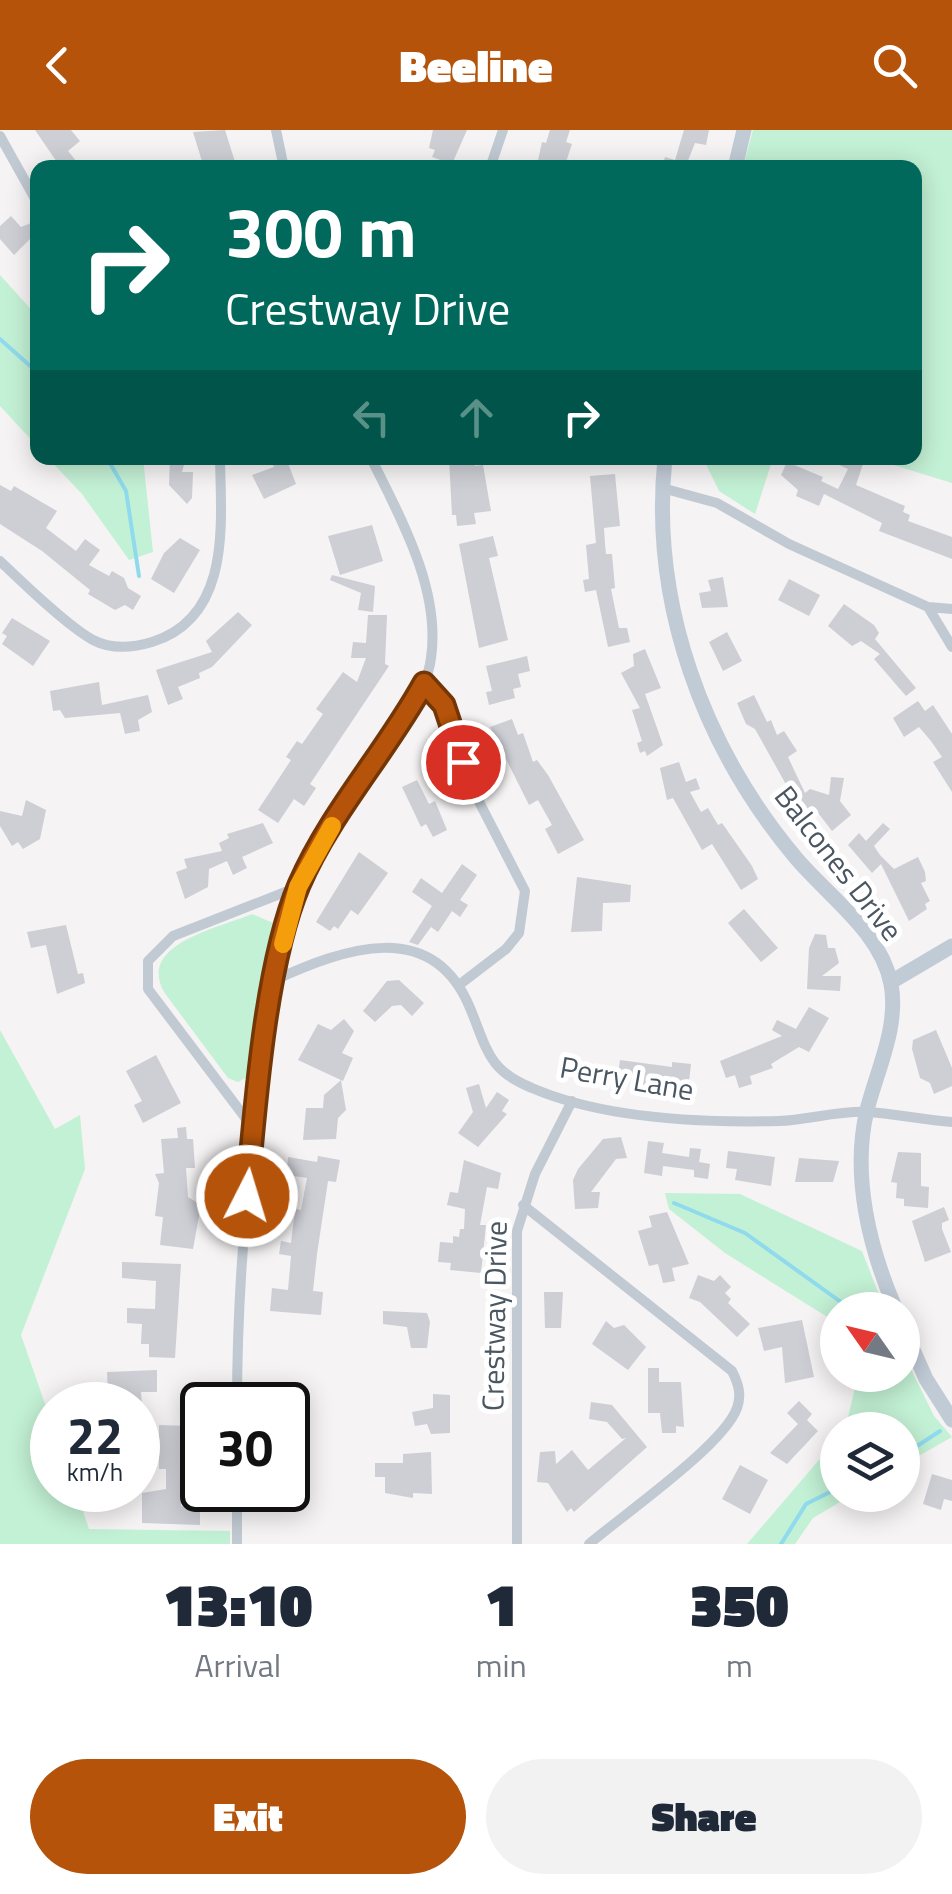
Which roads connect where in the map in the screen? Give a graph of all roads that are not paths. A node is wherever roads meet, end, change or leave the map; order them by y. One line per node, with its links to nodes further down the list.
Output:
1 (276, 130): 5 (street)
2 (503, 130): 6 (street)
3 (744, 130): 7 (street)
4 (0, 136): 8 (street)
5 (282, 160)
6 (493, 160)
7 (737, 160)
8 (30, 190)
9 (220, 465): 13 (street)
10 (376, 465): 17 (street)
11 (664, 465): 12 (street, Balcones Drive)
12 (662, 488): 14 (street); 21 (street, Balcones Drive)
13 (0, 560)
14 (928, 608): 15 (street); 16 (street)
15 (952, 609)
16 (952, 647)
17 (424, 683): 18 (street); 22 (street)
18 (298, 887): 20 (street); 26 (street)
19 (952, 946): 21 (street)
20 (275, 980): 22 (street, Perry Lane); 26 (street)
21 (891, 982): 24 (street, Balcones Drive)
22 (458, 986): 23 (street, Perry Lane)
23 (572, 1101): 24 (street, Perry Lane); 27 (street, Crestway Drive)
24 (866, 1112): 25 (street, Perry Lane); 28 (street, Balcones Drive)
25 (952, 1122)
26 (254, 1128): 30 (street)
27 (523, 1205): 34 (street, Crestway Drive); 35 (street)
28 (890, 1292)
29 (920, 1366): 31 (street)
30 (237, 1382)
31 (952, 1420)
32 (237, 1512): 33 (street)
33 (237, 1544)
34 (517, 1544)
35 (589, 1544)

